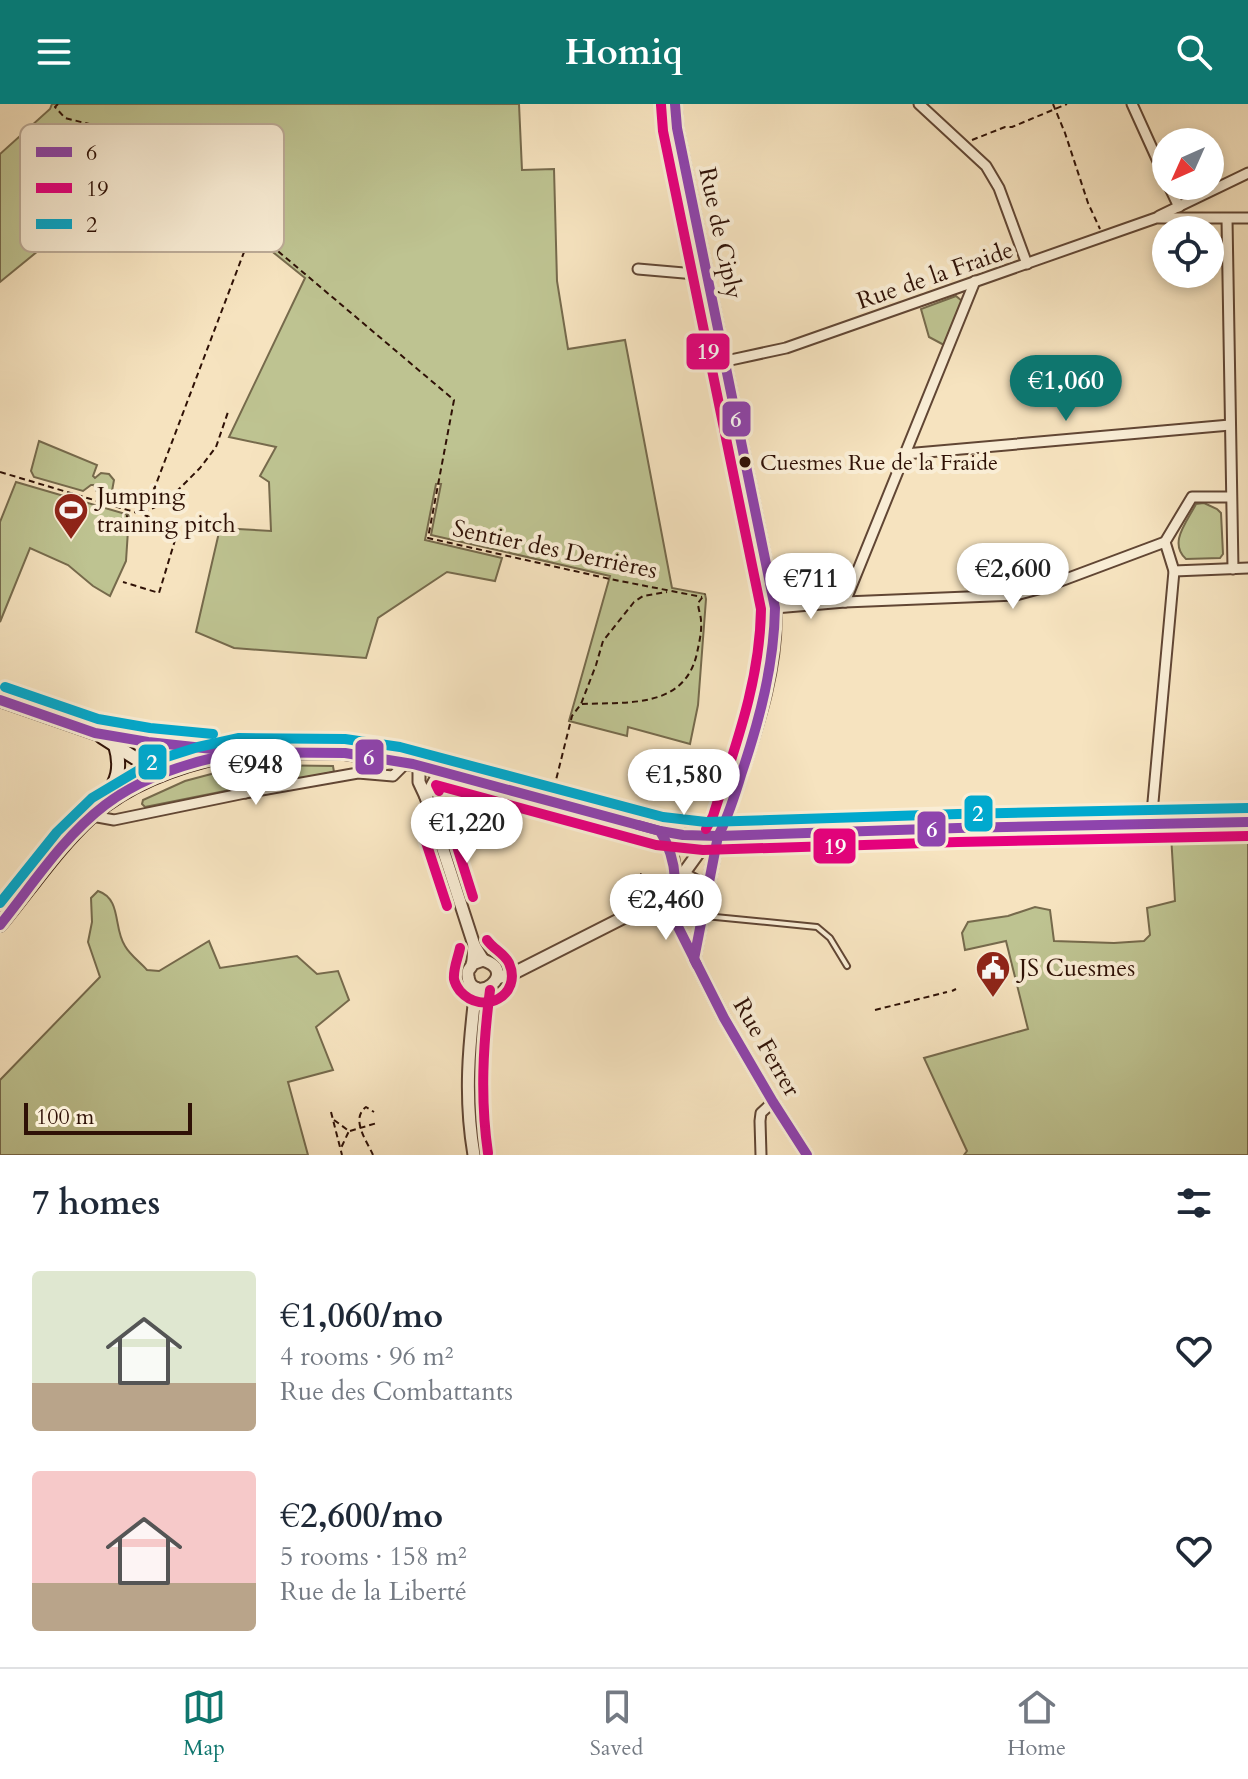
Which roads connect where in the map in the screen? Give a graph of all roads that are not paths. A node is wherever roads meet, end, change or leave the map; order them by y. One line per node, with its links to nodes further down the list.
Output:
1 (675, 104): 15 (street, Rue de Ciply)
2 (919, 104): 13 (street)
3 (1132, 104): 4 (street)
4 (1152, 148)
5 (1248, 173): 7 (street, Rue de la Fraide)
6 (1176, 200): 7 (street)
7 (1179, 207): 8 (street, Rue de la Fraide)
8 (1160, 216)
9 (1248, 218): 12 (street, Rue de la Fraide)
10 (1152, 219): 13 (street, Rue de la Fraide)
11 (1224, 219): 12 (street, Rue de la Fraide)
12 (1227, 219): 18 (street)
13 (1027, 264): 16 (street, Rue de la Fraide)
14 (638, 269): 15 (street)
15 (707, 275): 17 (street, Rue de Ciply)
16 (975, 281): 17 (street, Rue de la Fraide); 19 (street)
17 (726, 361): 26 (street, Rue de Ciply)
18 (1230, 425): 19 (street); 20 (street)
19 (905, 454): 25 (street)
20 (1231, 497): 21 (street); 23 (street)
21 (1165, 542): 24 (street); 25 (street)
22 (1248, 568): 23 (street)
23 (1233, 569): 24 (street)
24 (1174, 571): 39 (street)
25 (845, 602): 26 (street)
26 (775, 608): 41 (street, Rue de Ciply)
27 (0, 700): 28 (main road)
28 (95, 733): 29 (main road); 30 (main road)
29 (148, 742): 31 (main road); 34 (main road)
30 (115, 745): 34 (main road); 37 (main road)
31 (240, 752): 32 (main road); 34 (main road); 35 (street)
32 (413, 764): 33 (main road); 35 (street); 36 (street)
33 (440, 771): 36 (street); 40 (main road)
34 (160, 774): 37 (main road)
35 (245, 793): 37 (street)
36 (426, 797): 48 (street)
37 (96, 813): 46 (main road)
38 (1248, 822): 39 (main road)
39 (1151, 824): 41 (main road)
40 (660, 831): 41 (main road); 42 (street)
41 (711, 836): 42 (street); 43 (street)
42 (672, 885): 43 (street); 44 (street); 50 (street)
43 (707, 887): 45 (street)
44 (670, 909): 45 (street); 47 (street, Rue Ferrer)
45 (703, 911): 47 (street); 49 (lane)
46 (0, 925)
47 (694, 959): 52 (street, Rue Ferrer)
48 (478, 962): 50 (street); 51 (street)
49 (847, 966)
50 (497, 978): 51 (street)
51 (476, 988): 53 (street)
52 (773, 1102): 54 (street); 55 (street, Rue Ferrer)
53 (474, 1155)
54 (761, 1155)
55 (807, 1155)

